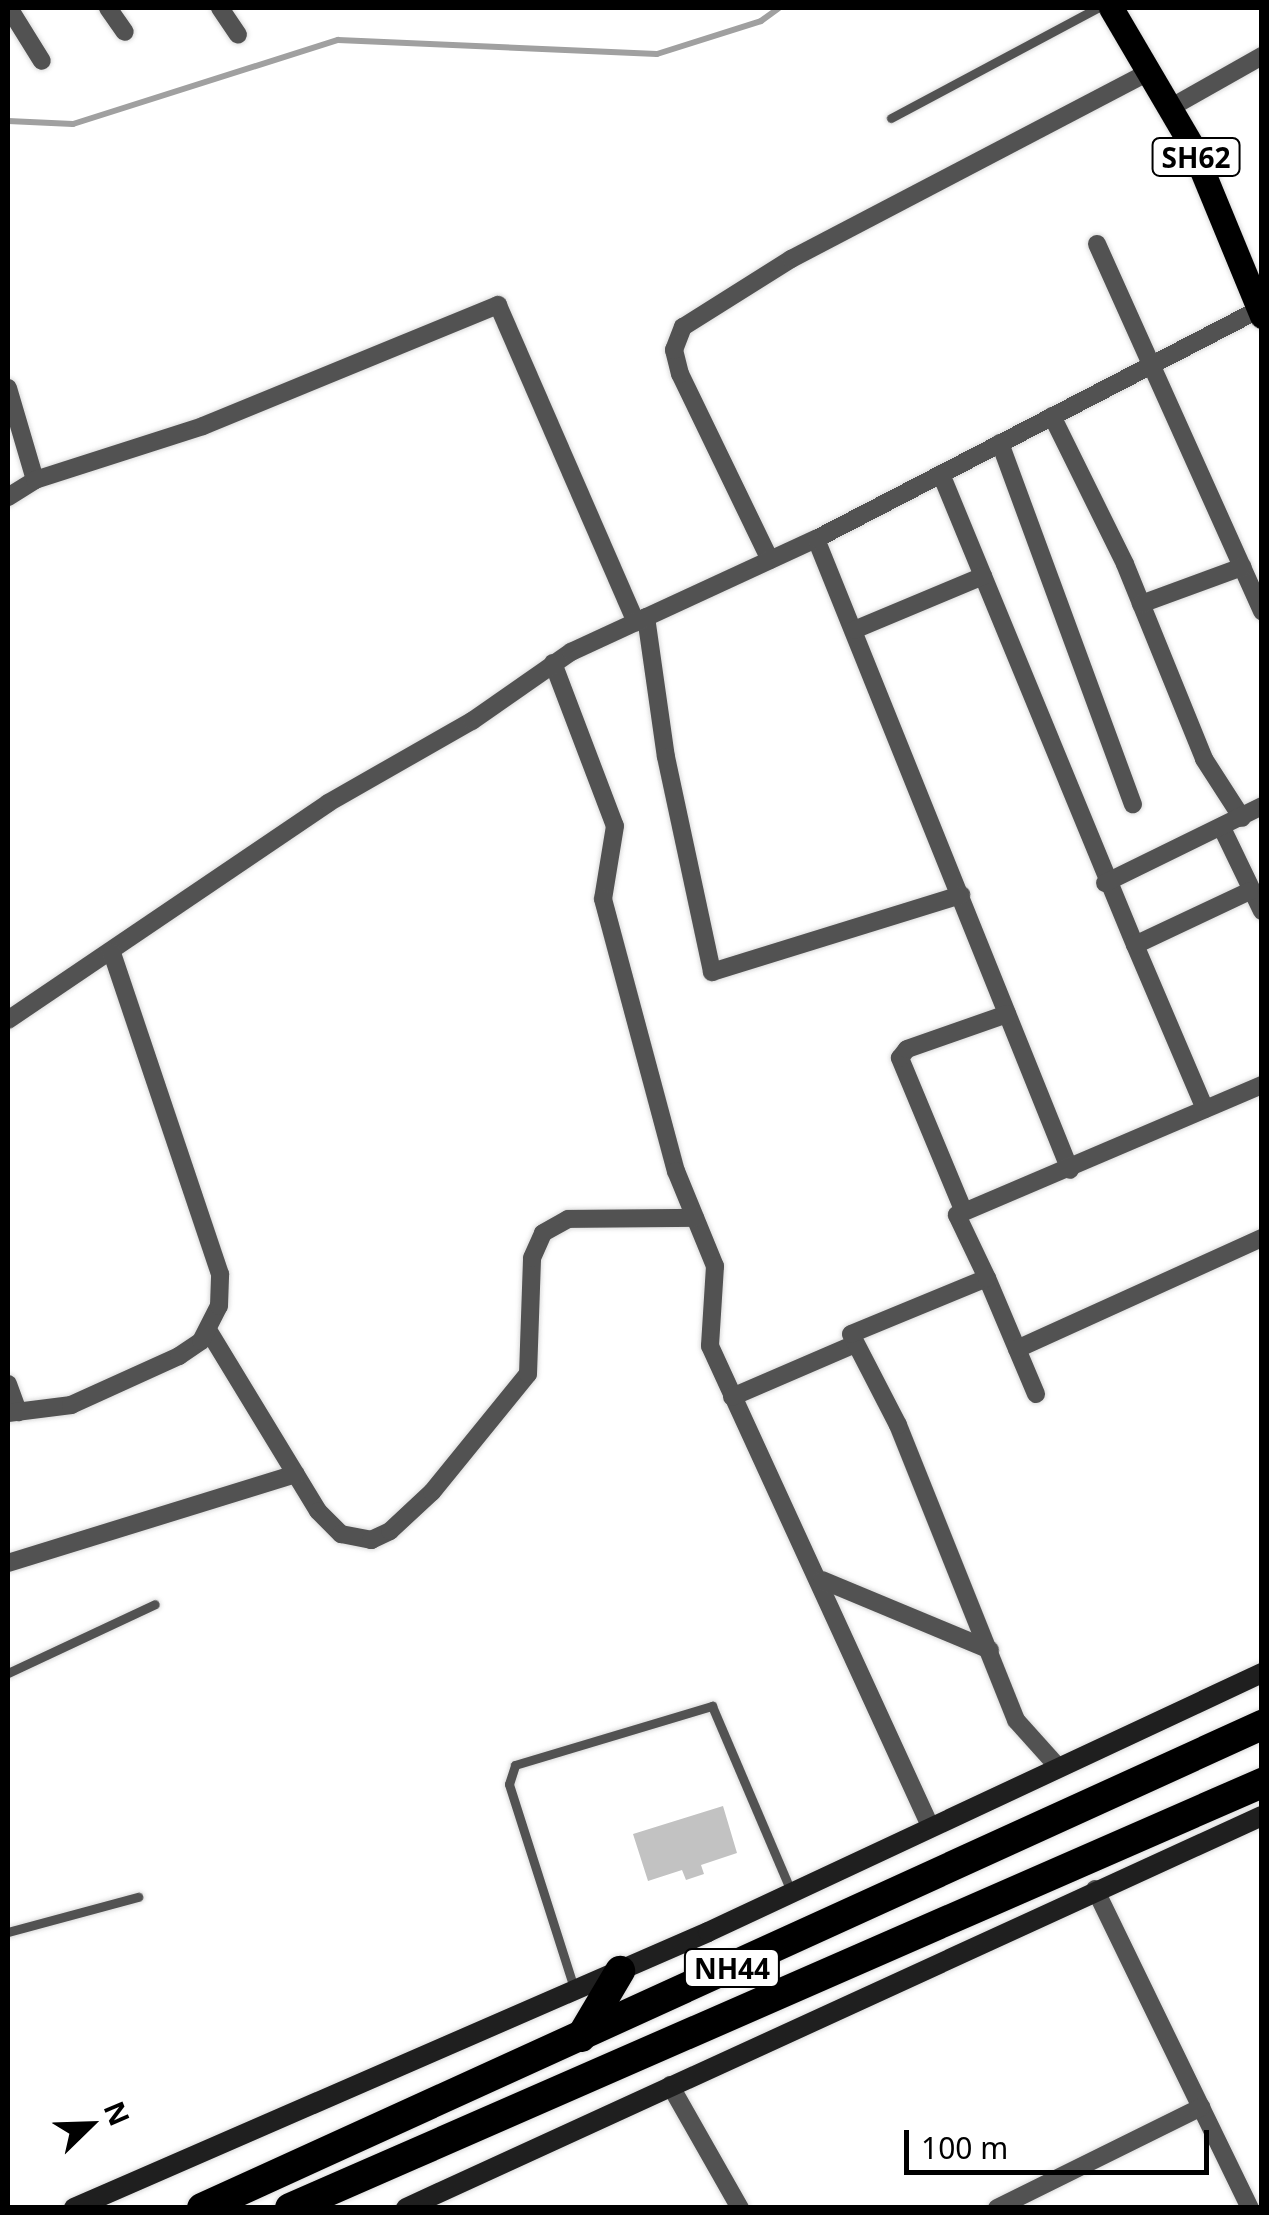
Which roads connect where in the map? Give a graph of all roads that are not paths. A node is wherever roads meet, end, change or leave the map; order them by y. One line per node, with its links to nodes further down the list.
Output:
1 (10, 8): 9 (street)
2 (108, 8): 6 (street)
3 (220, 8): 7 (street)
4 (1097, 8): 12 (lane)
5 (1111, 8): 10 (main road, SH62)
6 (125, 32)
7 (238, 35)
8 (1262, 56): 11 (street)
9 (42, 61)
10 (1148, 72): 11 (main road, SH62); 23 (street)
11 (1170, 108): 14 (main road, SH62)
12 (890, 118)
13 (1097, 244): 15 (street)
14 (1260, 313): 15 (street)
15 (1152, 364): 17 (street); 24 (street)
16 (8, 388): 20 (street)
17 (1052, 416): 18 (street); 26 (street)
18 (1000, 443): 19 (street); 31 (street)
19 (941, 474): 22 (street); 25 (street)
20 (35, 480): 21 (street); 28 (street)
21 (8, 497)
22 (816, 539): 23 (street); 29 (street)
23 (770, 560): 28 (street)
24 (1242, 567): 26 (street); 27 (street)
25 (983, 576): 29 (street); 35 (street)
26 (1141, 604): 33 (street)
27 (1262, 612)
28 (641, 620): 30 (street); 37 (street)
29 (854, 630): 37 (street)
30 (553, 662): 40 (street); 47 (street)
31 (1134, 804)
32 (1262, 806): 33 (street)
33 (1242, 818): 34 (street)
34 (1222, 828): 35 (street); 36 (street)
35 (1106, 883): 39 (street)
36 (1250, 891): 38 (street); 39 (street)
37 (961, 896): 42 (street)
38 (1262, 911)
39 (1135, 945): 44 (street)
40 (112, 953): 41 (street); 50 (street)
41 (9, 1013)
42 (1007, 1014): 45 (street); 46 (street)
43 (1262, 1085): 44 (street)
44 (1205, 1109): 45 (street)
45 (1070, 1170): 46 (street)
46 (964, 1212): 49 (street)
47 (695, 1218): 55 (street); 57 (street)
48 (1262, 1238): 52 (street)
49 (987, 1278): 51 (street); 52 (street)
50 (208, 1330): 56 (street); 57 (street)
51 (855, 1344): 55 (street); 61 (street)
52 (1017, 1349): 54 (street)
53 (8, 1384): 56 (street)
54 (1036, 1394)
55 (732, 1397): 59 (street)
56 (13, 1413)
57 (296, 1474): 58 (street)
58 (8, 1563)
59 (822, 1580): 61 (street); 68 (street)
60 (155, 1604): 62 (lane)
61 (990, 1650): 65 (street)
62 (8, 1673)
63 (1262, 1673): 65 (street)
64 (1262, 1725): 75 (highway, NH44)
65 (1059, 1768): 68 (street)
66 (1262, 1783): 80 (highway, NH44)
67 (1262, 1816): 69 (street)
68 (931, 1828): 70 (street)
69 (1095, 1890): 76 (street); 77 (street)
70 (792, 1893): 73 (street); 74 (lane)
71 (138, 1897): 72 (lane)
72 (8, 1932)
73 (620, 1970): 74 (street); 75 (highway)
74 (574, 1990): 78 (street)
75 (581, 2037): 79 (highway, NH44)
76 (670, 2085): 81 (street); 82 (street)
77 (1201, 2107): 83 (street); 84 (street)
78 (74, 2208)
79 (202, 2208)
80 (290, 2208)
81 (406, 2208)
82 (740, 2208)
83 (998, 2208)
84 (1250, 2208)

